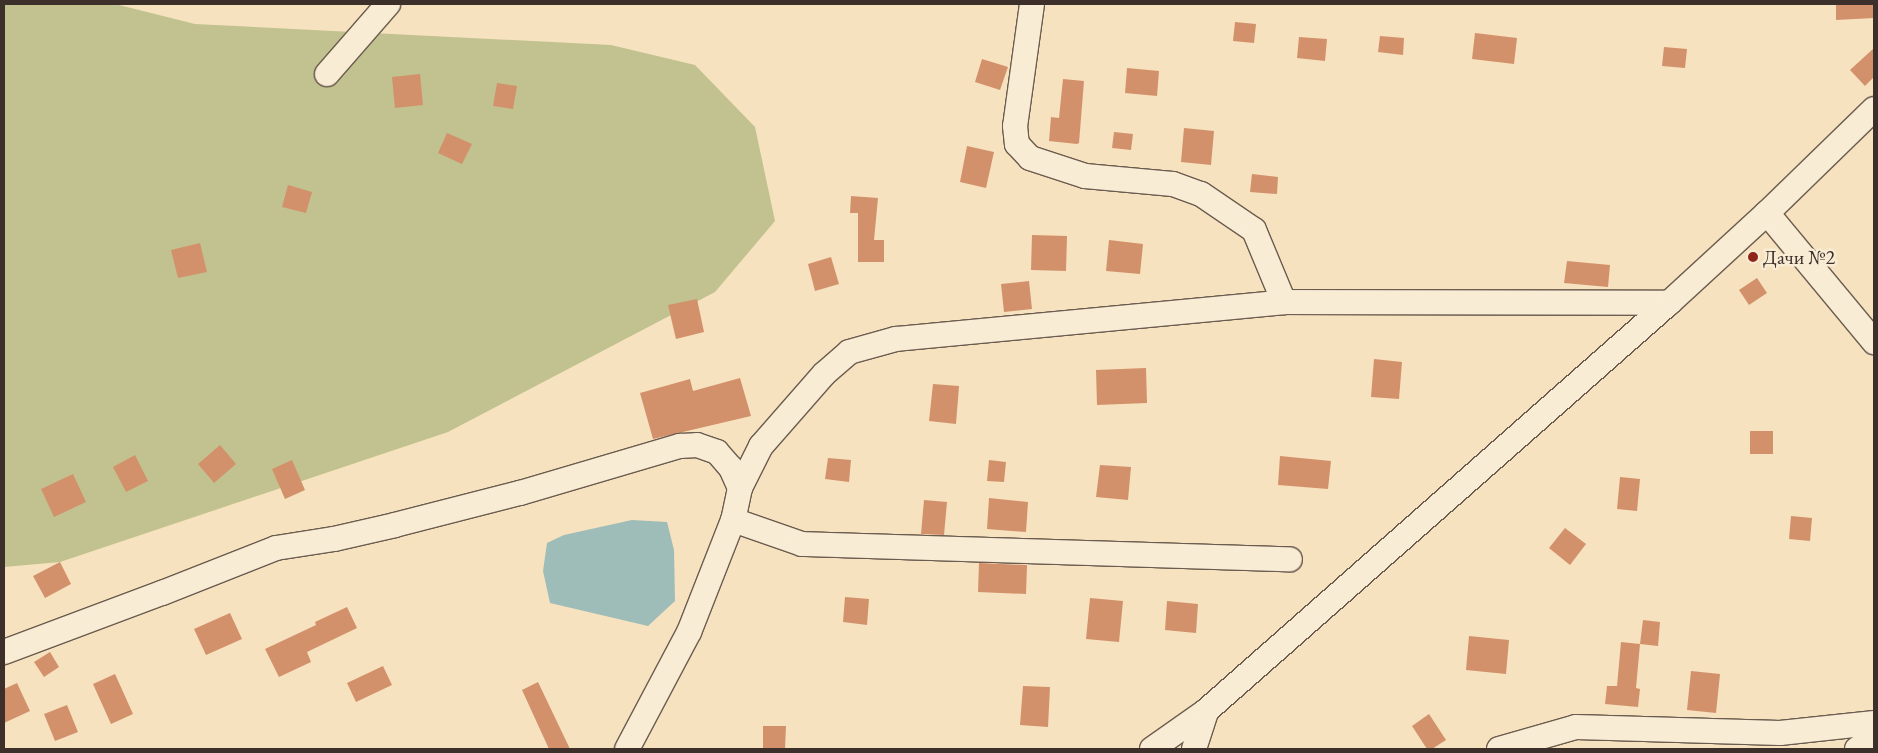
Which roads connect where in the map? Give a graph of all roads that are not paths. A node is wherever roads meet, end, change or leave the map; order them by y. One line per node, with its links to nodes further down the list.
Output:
1 (388, 4): 3 (street)
2 (1032, 4): 6 (street)
3 (327, 74)
4 (1874, 109): 5 (street)
5 (1768, 213): 7 (street); 8 (street)
6 (1284, 302): 7 (street); 9 (street)
7 (1669, 303): 13 (street)
8 (1874, 342)
9 (740, 488): 10 (street); 12 (street)
10 (733, 520): 11 (street); 16 (street)
11 (1290, 559)
12 (4, 652)
13 (1206, 711): 17 (street); 18 (street)
14 (1874, 723): 19 (street)
15 (1874, 737): 20 (street)
16 (627, 749)
17 (1152, 749)
18 (1194, 749)
19 (1499, 749)
20 (1857, 749)

